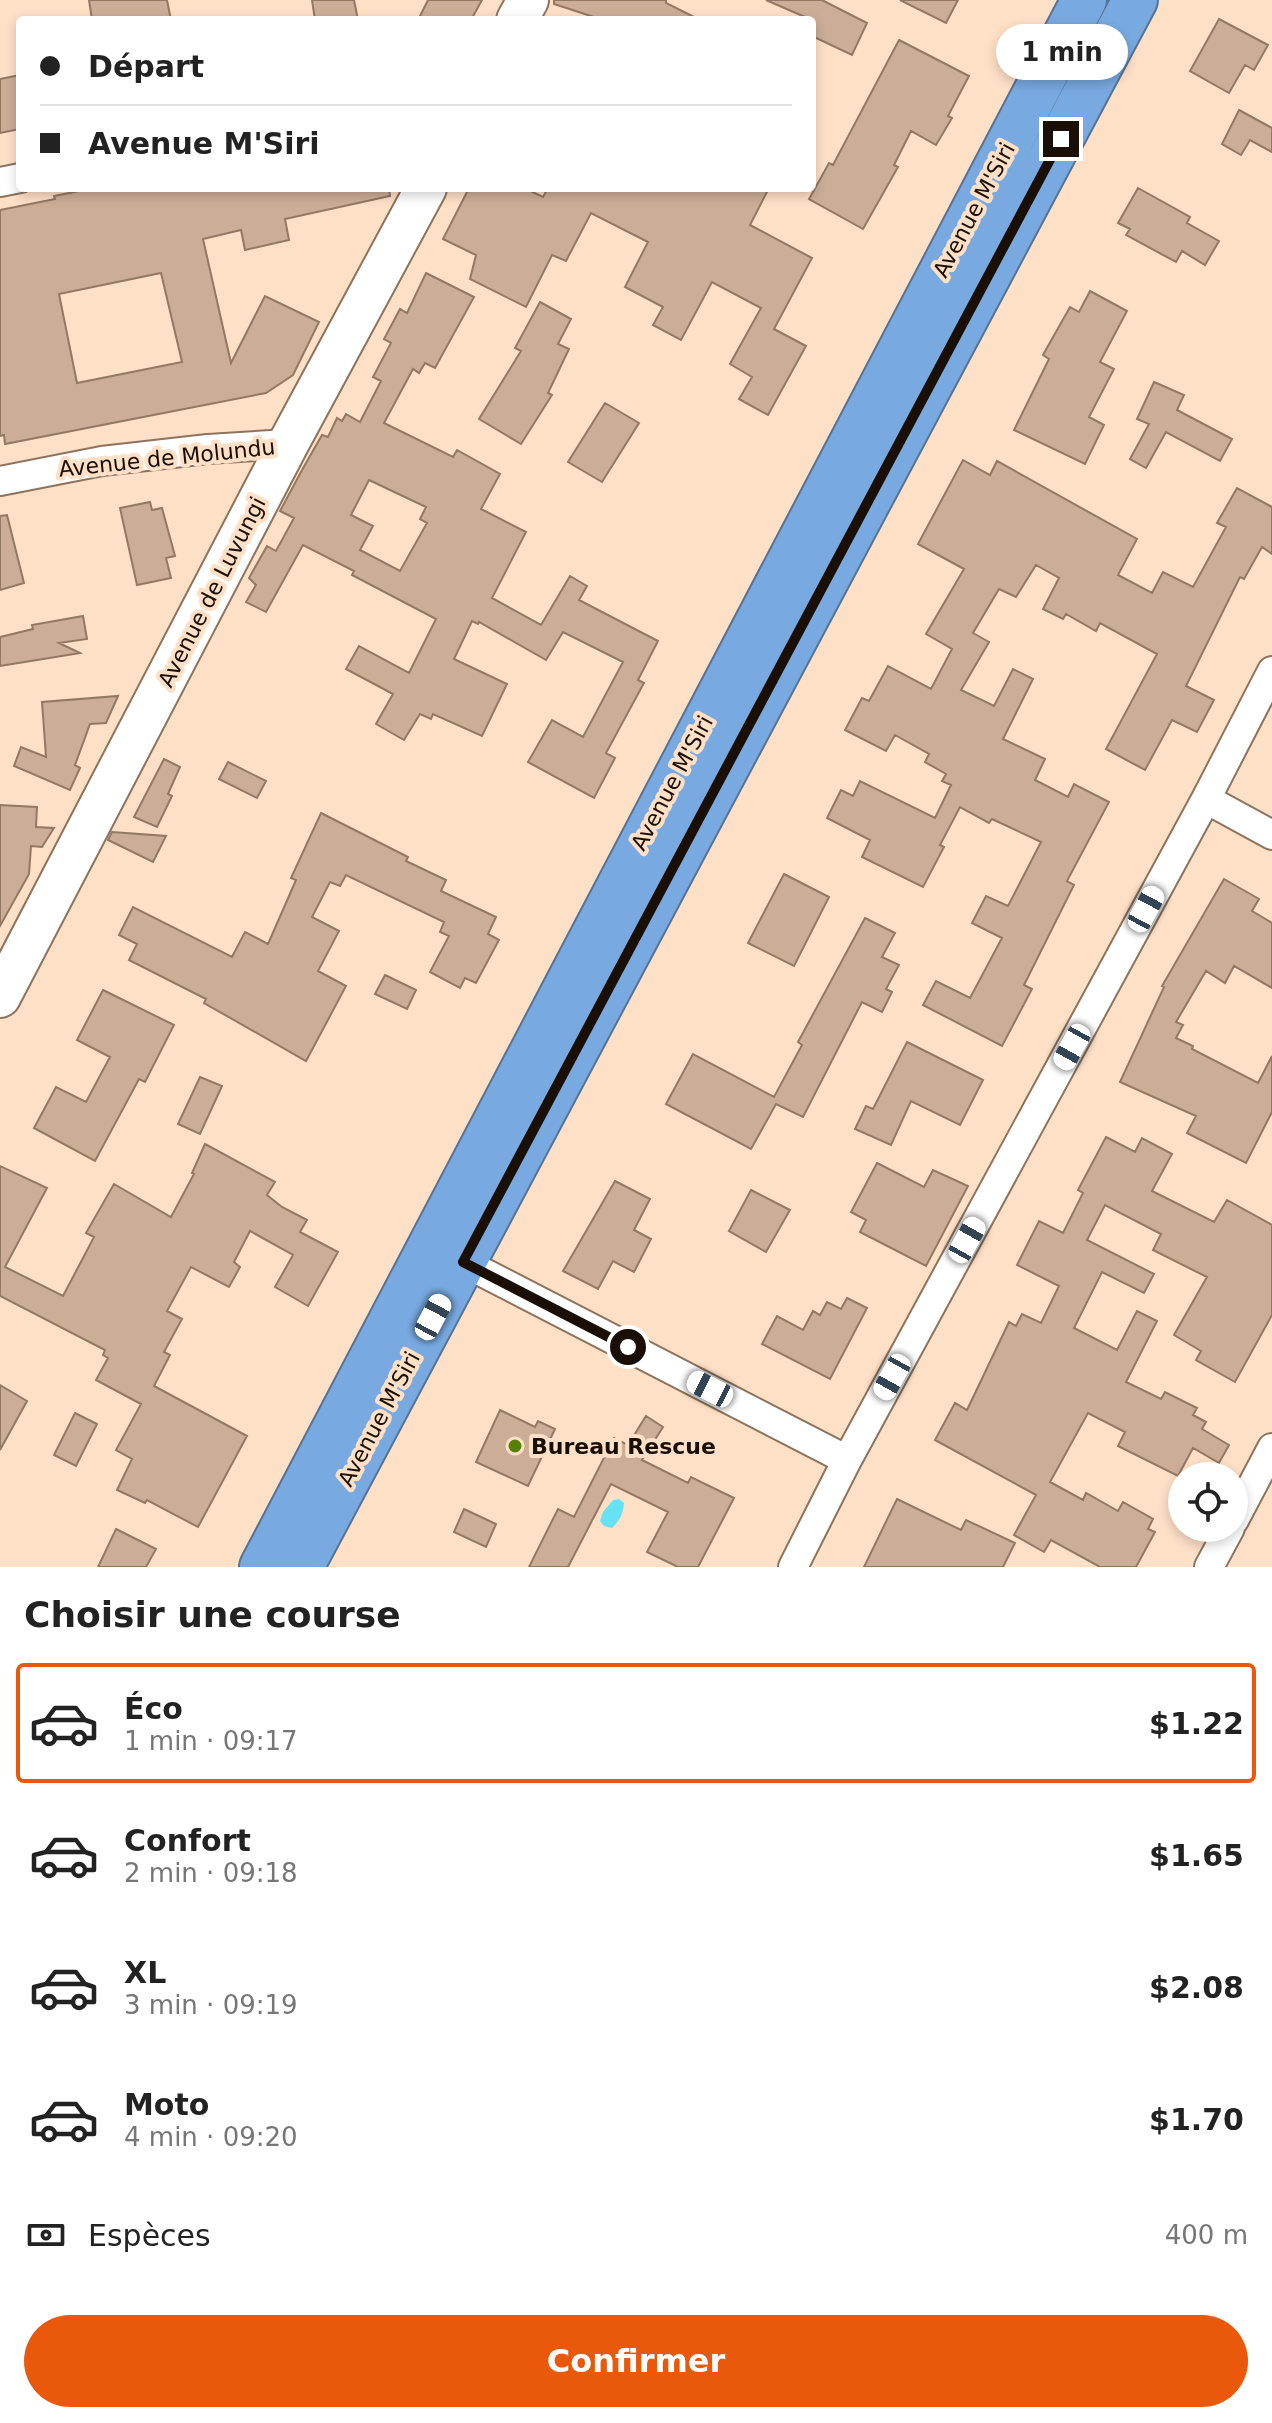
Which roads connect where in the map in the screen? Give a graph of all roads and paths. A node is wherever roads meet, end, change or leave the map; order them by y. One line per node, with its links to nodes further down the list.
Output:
1 (1084, 0): 15 (highway, Avenue M'Siri)
2 (1135, 0): 10 (highway, Avenue M'Siri)
3 (424, 192): 4 (street, Avenue de Luvungi)
4 (288, 444): 5 (street, Avenue de Molundu); 9 (street, Avenue de Luvungi)
5 (0, 481)
6 (1272, 671): 7 (street)
7 (1206, 799): 8 (street); 12 (street)
8 (1272, 835)
9 (0, 997)
10 (463, 1262): 12 (street); 16 (highway, Avenue M'Siri)
11 (1272, 1448): 13 (street)
12 (847, 1460): 17 (street)
13 (1248, 1493)
14 (1222, 1542): 18 (street)
15 (262, 1567)
16 (301, 1567)
17 (793, 1567)
18 (1209, 1567)

